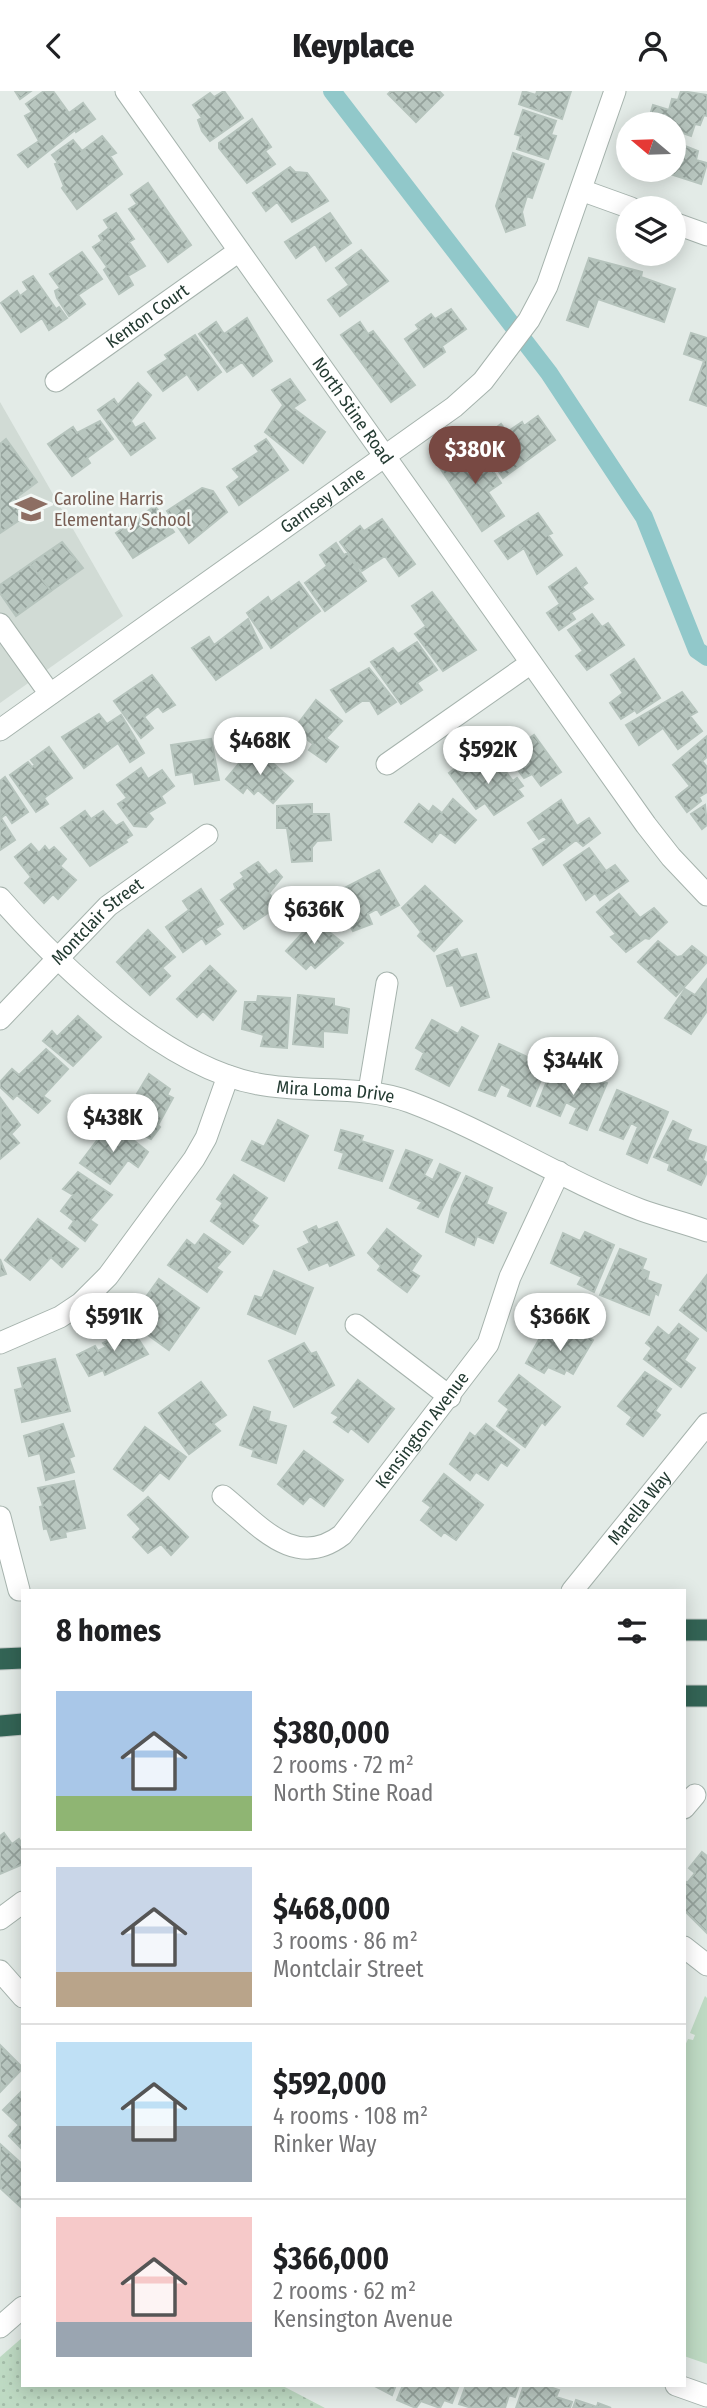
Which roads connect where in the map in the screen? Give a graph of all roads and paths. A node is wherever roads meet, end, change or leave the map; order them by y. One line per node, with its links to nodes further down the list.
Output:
1 (126, 91): 7 (street, North Stine Road)
2 (615, 91): 3 (street, Garnsey Lane)
3 (581, 190): 4 (street); 9 (street, Garnsey Lane)
4 (616, 203)
5 (686, 227): 6 (street)
6 (707, 235)
7 (239, 251): 8 (street, Kenton Court); 9 (street, North Stine Road)
8 (56, 381)
9 (385, 457): 11 (street, North Stine Road); 12 (street, Garnsey Lane)
10 (0, 624): 12 (street)
11 (531, 663): 14 (street); 16 (street, North Stine Road)
12 (50, 694): 13 (street, Garnsey Lane)
13 (0, 730)
14 (387, 764)
15 (207, 835): 18 (street, Montclair Street)
16 (707, 895)
17 (0, 898): 18 (street, Mira Loma Drive)
18 (58, 958): 20 (street, Montclair Street); 21 (street, Mira Loma Drive)
19 (387, 983): 22 (street)
20 (0, 1019)
21 (228, 1076): 22 (street, Mira Loma Drive); 26 (street)
22 (369, 1091): 23 (street, Mira Loma Drive)
23 (559, 1172): 24 (street, Mira Loma Drive); 27 (street, Kensington Avenue)
24 (707, 1231)
25 (356, 1325): 27 (street)
26 (0, 1343)
27 (450, 1397): 29 (street, Kensington Avenue)
28 (707, 1424): 31 (street, Marella Way)
29 (223, 1496)
30 (0, 1517): 32 (street)
31 (574, 1589)
32 (19, 1590)
33 (686, 1630): 34 (highway)
34 (707, 1630)
35 (21, 1657): 36 (highway)
36 (0, 1659)
37 (686, 1696): 38 (highway)
38 (707, 1696)
39 (21, 1724): 40 (highway)
40 (0, 1725)
41 (21, 1903): 42 (street)
42 (0, 1919)
43 (686, 1949): 44 (street)
44 (707, 1965)
45 (0, 1971): 46 (street)
46 (21, 1995)
47 (21, 2309): 48 (street)
48 (0, 2327)
49 (682, 2387): 50 (street)
50 (707, 2396)

